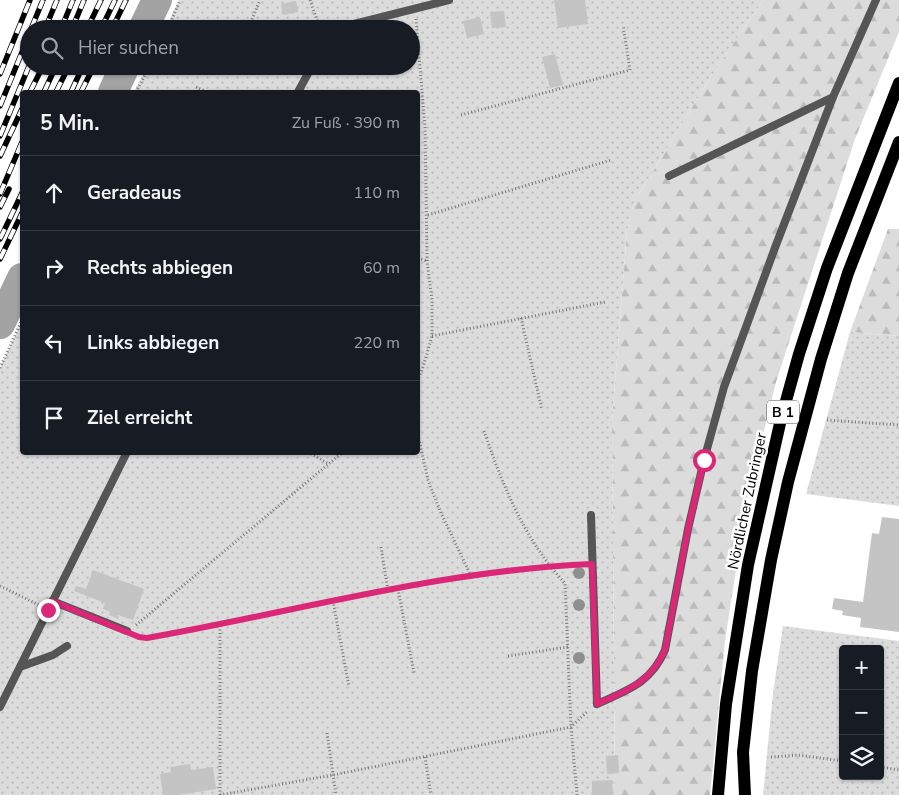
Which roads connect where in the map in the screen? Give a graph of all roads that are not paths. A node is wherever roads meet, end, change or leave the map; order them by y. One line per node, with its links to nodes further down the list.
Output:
1 (449, 0): 3 (lane)
2 (876, 0): 7 (lane)
3 (369, 20)
4 (307, 75): 6 (lane)
5 (899, 83): 18 (main road, Nördlicher Zubringer / B 1)
6 (299, 90)
7 (833, 98): 9 (lane); 11 (lane)
8 (899, 142): 17 (main road, B 1)
9 (669, 176)
10 (125, 455): 12 (lane)
11 (591, 515)
12 (52, 601): 13 (lane); 15 (lane)
13 (127, 632)
14 (67, 646): 15 (lane)
15 (20, 667): 16 (lane)
16 (0, 707)
17 (743, 752): 19 (main road, B 1); 20 (main road, B 1)
18 (718, 795)
19 (738, 795)
20 (746, 795)

